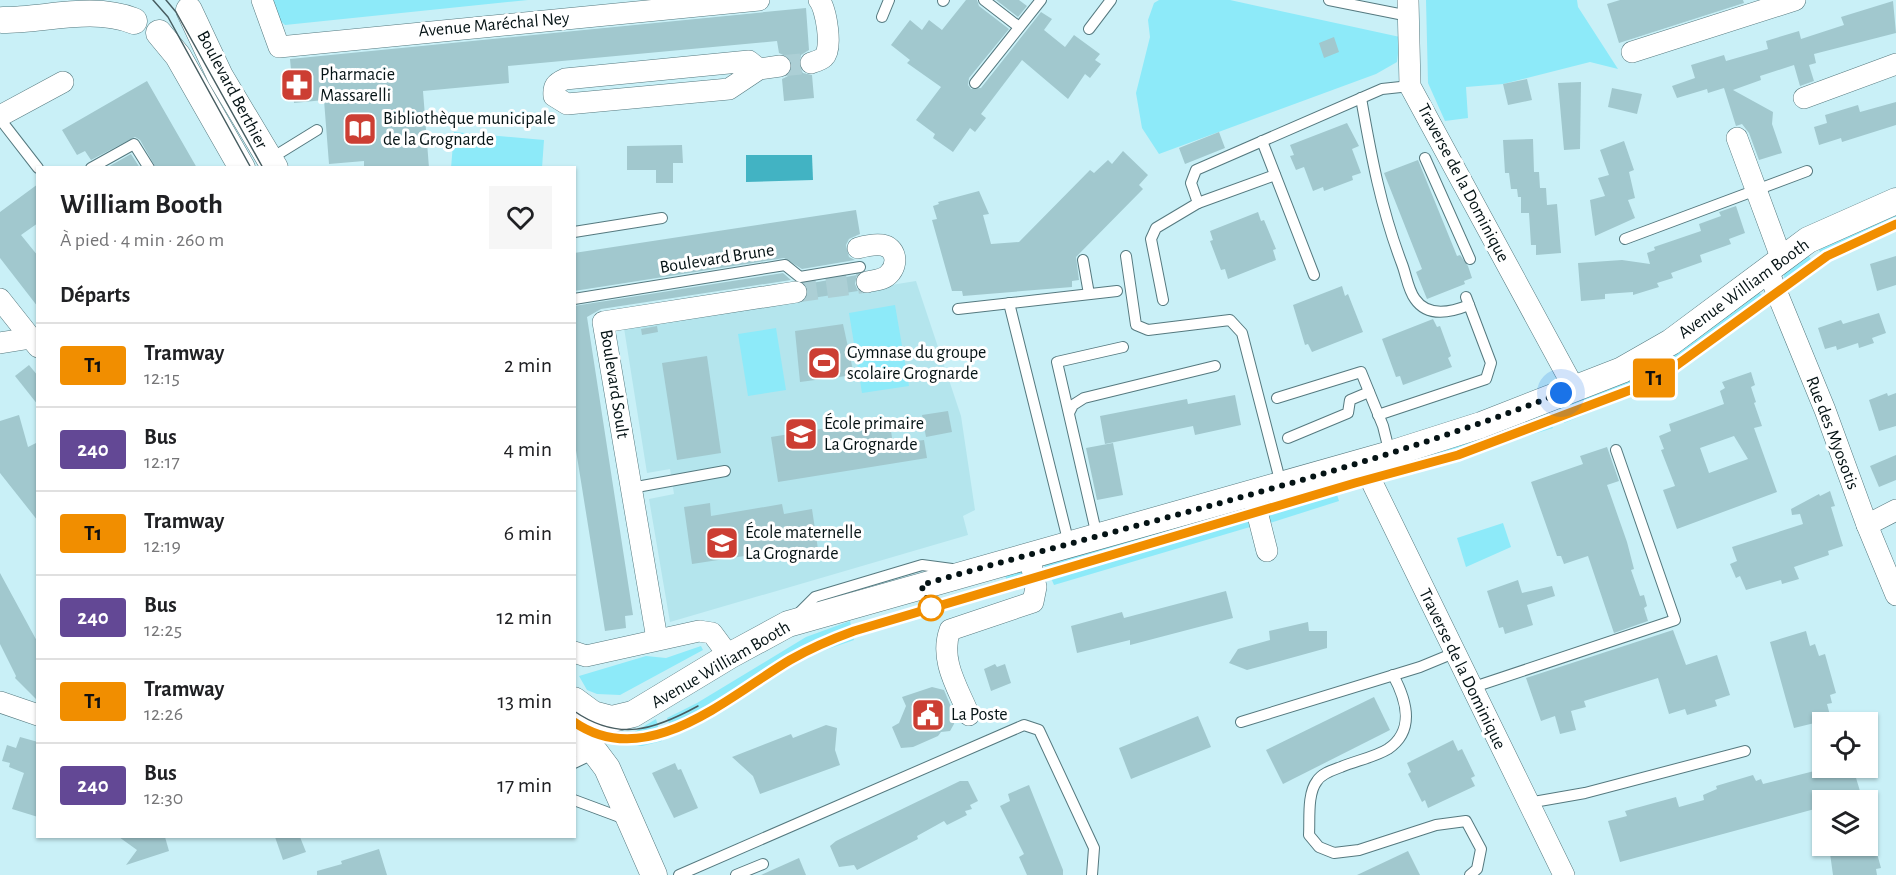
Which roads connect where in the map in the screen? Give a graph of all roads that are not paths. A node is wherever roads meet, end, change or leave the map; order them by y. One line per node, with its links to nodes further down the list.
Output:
1 (59, 0): 15 (street)
2 (262, 0): 3 (street, Avenue Maréchal Ney)
3 (759, 0)
4 (819, 0): 20 (street)
5 (889, 0): 14 (lane)
6 (984, 0): 16 (lane)
7 (1041, 0): 16 (lane)
8 (1111, 0): 17 (lane)
9 (1329, 0): 12 (lane)
10 (1795, 0): 19 (street)
11 (190, 5): 18 (street); 34 (street, Boulevard Berthier)
12 (1409, 8): 26 (street, Traverse de la Dominique)
13 (131, 10): 15 (street); 18 (street)
14 (882, 17)
15 (2, 21)
16 (1019, 27): 25 (lane)
17 (1089, 29)
18 (159, 33): 38 (street, Boulevard Berthier)
19 (1632, 52)
20 (811, 63)
21 (1896, 64): 28 (street)
22 (780, 66): 23 (street)
23 (759, 69): 23 (street)
24 (63, 82): 29 (street)
25 (975, 83)
26 (1410, 86): 27 (lane); 44 (street, Traverse de la Dominique)
27 (1362, 98): 32 (lane); 70 (lane)
28 (1804, 98)
29 (0, 118): 35 (lane)
30 (317, 130): 34 (lane)
31 (1737, 138): 41 (street, Rue des Myosotis)
32 (1262, 141): 40 (lane); 43 (lane)
33 (1425, 158): 44 (lane)
34 (272, 164)
35 (36, 166)
36 (96, 166): 37 (lane)
37 (148, 166)
38 (241, 166)
39 (1808, 171): 41 (lane)
40 (1275, 175): 43 (lane); 53 (lane)
41 (1756, 189): 47 (lane); 52 (street, Rue des Myosotis)
42 (1896, 201): 52 (street, Avenue William Booth)
43 (1198, 203): 59 (lane)
44 (1460, 205): 49 (lane); 66 (street, Traverse de la Dominique)
45 (663, 218): 46 (lane)
46 (576, 231)
47 (1625, 239)
48 (1126, 255): 76 (lane)
49 (1470, 259)
50 (1083, 260): 56 (lane)
51 (862, 265): 58 (lane, Boulevard Brune)
52 (1775, 265): 66 (street, Avenue William Booth); 80 (street, Rue des Myosotis)
53 (1314, 275)
54 (1117, 291): 56 (lane)
55 (796, 292): 77 (street, Boulevard Soult)
56 (1089, 294): 60 (lane)
57 (0, 299): 62 (street)
58 (576, 299)
59 (1163, 300)
60 (1008, 303): 61 (lane); 82 (lane)
61 (958, 309)
62 (34, 342): 63 (street)
63 (0, 343)
64 (1124, 347): 69 (lane)
65 (1215, 366): 69 (lane)
66 (1574, 388): 73 (street, Avenue William Booth)
67 (1369, 392): 68 (lane); 70 (lane); 71 (lane)
68 (1277, 398)
69 (1069, 413): 81 (lane)
70 (1378, 415): 73 (lane)
71 (1288, 438)
72 (1616, 450): 91 (lane)
73 (1390, 454): 74 (street, Avenue William Booth)
74 (1362, 462): 76 (street, Avenue William Booth); 88 (street, Traverse de la Dominique)
75 (725, 471): 77 (lane)
76 (1281, 484): 78 (street, Avenue William Booth)
77 (631, 488): 86 (street, Boulevard Soult)
78 (1252, 492): 81 (street, Avenue William Booth); 83 (street)
79 (1896, 510): 80 (street)
80 (1867, 525): 85 (street, Rue des Myosotis)
81 (1096, 536): 82 (street, Avenue William Booth)
82 (1069, 544): 84 (street, Avenue William Booth)
83 (1267, 551)
84 (1029, 555): 89 (street, Avenue William Booth); 95 (street)
85 (1896, 595)
86 (657, 639): 87 (street); 89 (street)
87 (576, 653)
88 (1454, 653): 90 (lane); 91 (street, Traverse de la Dominique)
89 (729, 656): 96 (street, Avenue William Booth)
90 (1393, 675): 97 (lane); 108 (lane)
91 (1471, 689): 101 (street, Traverse de la Dominique)
92 (576, 701): 96 (street)
93 (0, 702): 94 (street)
94 (36, 714)
95 (969, 715)
96 (612, 719): 99 (street)
97 (1241, 722)
98 (1745, 751): 101 (lane)
99 (582, 752): 102 (street)
100 (576, 801): 102 (lane)
101 (1528, 803): 109 (street, Traverse de la Dominique)
102 (632, 821): 105 (street)
103 (763, 864): 104 (lane)
104 (743, 874)
105 (654, 875)
106 (679, 875): 107 (lane)
107 (1092, 875)
108 (1470, 875)
109 (1564, 875)

